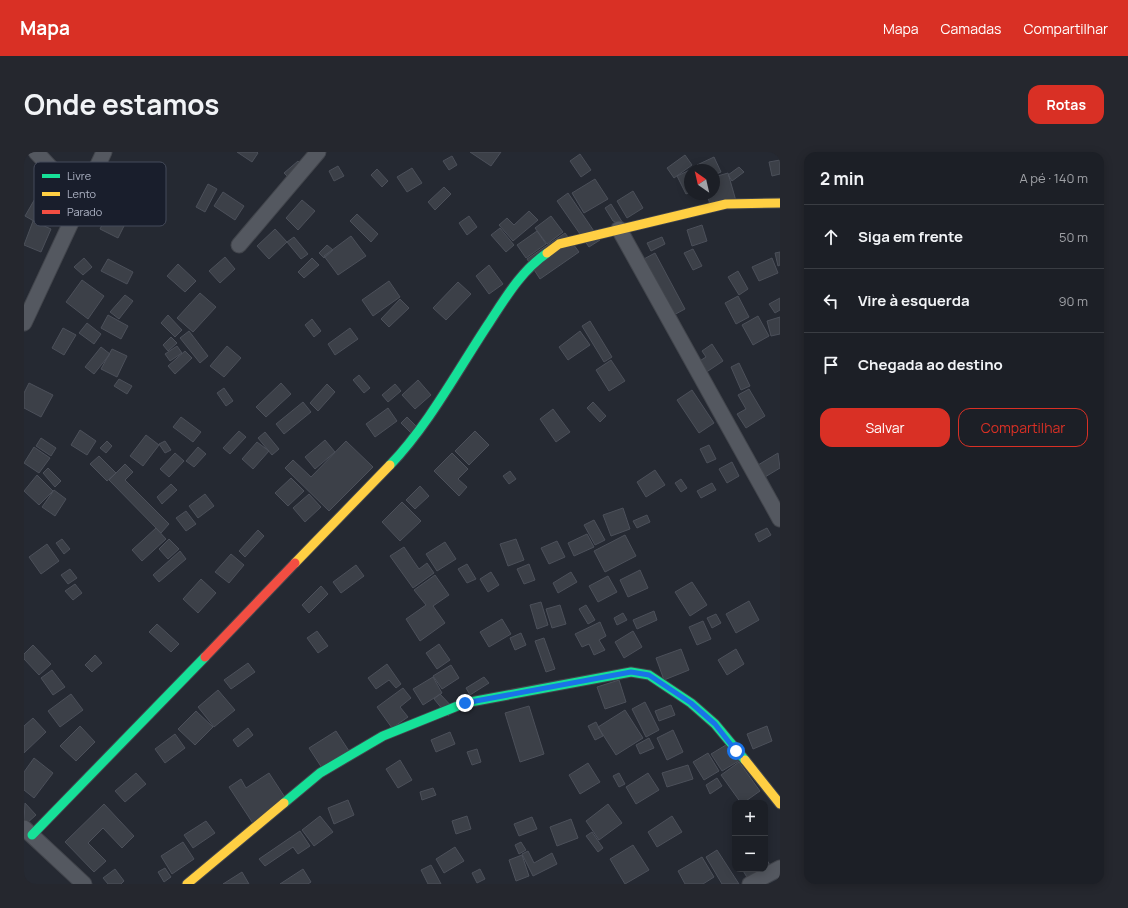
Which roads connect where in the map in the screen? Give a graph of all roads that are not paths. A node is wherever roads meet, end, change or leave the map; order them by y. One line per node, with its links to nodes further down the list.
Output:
1 (36, 152): 4 (street)
2 (104, 152): 5 (street)
3 (318, 152): 9 (street)
4 (45, 162)
5 (99, 162)
6 (780, 203): 8 (street)
7 (69, 226): 10 (street)
8 (619, 229): 11 (street); 13 (street)
9 (239, 245)
10 (24, 323)
11 (780, 519)
12 (780, 804): 16 (street)
13 (28, 831): 15 (street)
14 (780, 868): 17 (street)
15 (84, 884)
16 (187, 884)
17 (750, 884)

